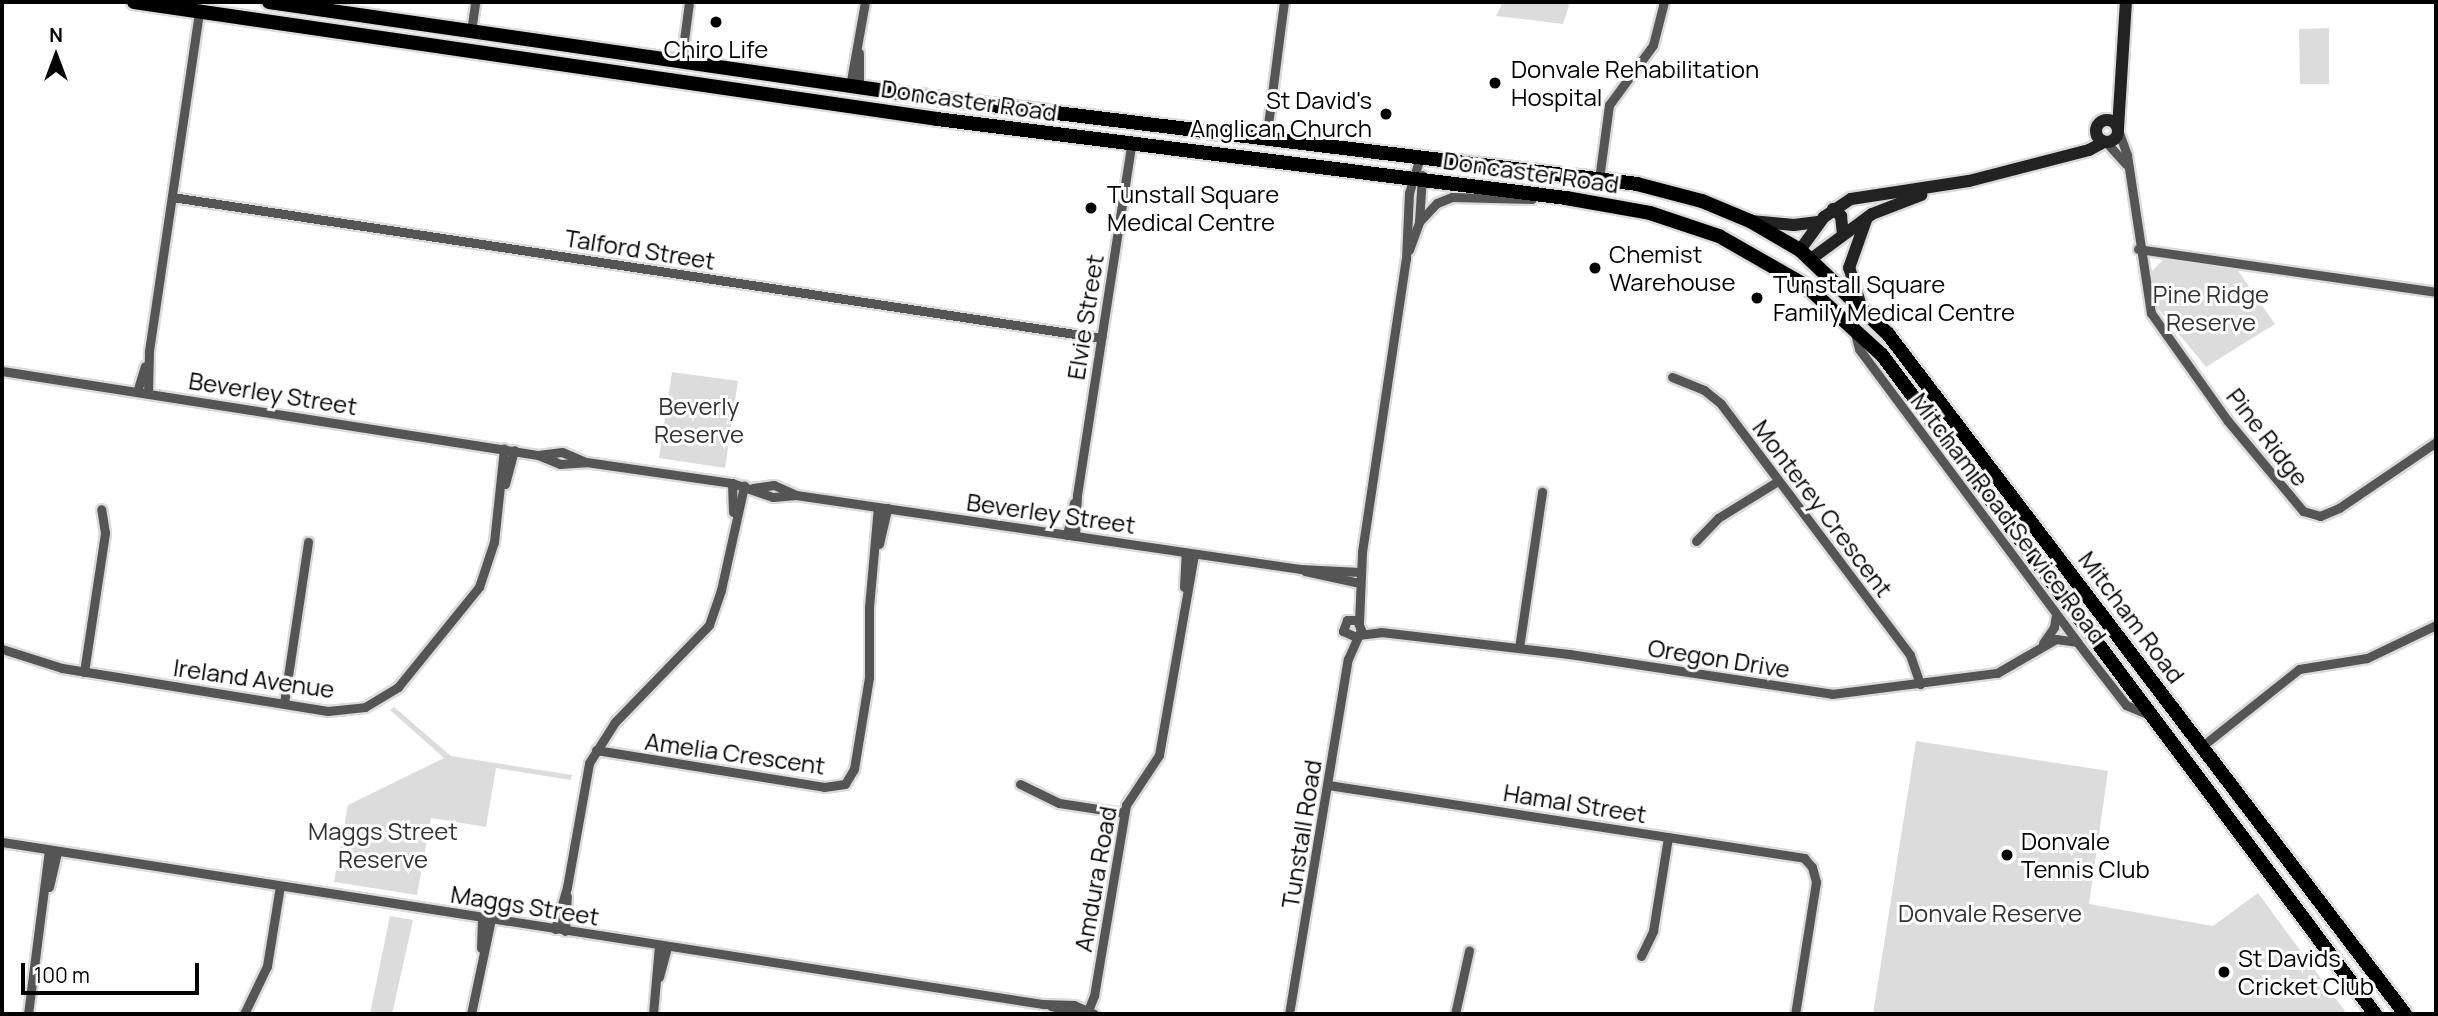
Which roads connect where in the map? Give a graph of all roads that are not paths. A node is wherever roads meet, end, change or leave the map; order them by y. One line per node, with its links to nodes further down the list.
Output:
1 (134, 2): 9 (main road, Doncaster Road)
2 (269, 2): 10 (main road, Doncaster Road)
3 (475, 2): 10 (street)
4 (690, 2): 11 (street)
5 (866, 2): 13 (street)
6 (1284, 2): 17 (street)
7 (1664, 2): 24 (street)
8 (2126, 2): 12 (main road)
9 (199, 12): 14 (main road, Doncaster Road); 26 (street)
10 (471, 32): 11 (main road, Doncaster Road)
11 (681, 63): 13 (main road, Doncaster Road)
12 (2123, 75): 15 (main road); 16 (main road)
13 (854, 87): 14 (main road); 17 (main road, Doncaster Road)
14 (851, 107): 19 (main road, Doncaster Road)
15 (2097, 124): 16 (main road); 18 (main road); 21 (main road)
16 (2118, 129): 18 (main road); 22 (street, Pine Ridge)
17 (1266, 140): 20 (main road, Doncaster Road)
18 (2105, 142): 21 (main road); 22 (street)
19 (1131, 145): 23 (main road, Doncaster Road); 43 (street, Elvie Street)
20 (1420, 157): 23 (street); 24 (main road, Doncaster Road)
21 (2050, 160): 25 (main road)
22 (2128, 169): 36 (street, Pine Ridge)
23 (1417, 179): 27 (main road, Doncaster Road); 32 (street); 38 (street)
24 (1600, 179): 28 (main road, Doncaster Road)
25 (1941, 187): 29 (main road); 30 (main road)
26 (172, 197): 43 (street, Talford Street); 44 (street)
27 (1566, 198): 32 (street); 35 (main road, Doncaster Road)
28 (1713, 205): 31 (main road, Doncaster Road); 35 (main road)
29 (1833, 209): 33 (main road); 34 (main road)
30 (1868, 216): 34 (main road); 41 (main road)
31 (1751, 221): 33 (main road); 37 (main road, Doncaster Road)
32 (1419, 222): 38 (street)
33 (1818, 222): 37 (main road)
34 (1843, 234): 37 (main road)
35 (1719, 236): 39 (main road, Doncaster Road)
36 (2138, 249): 40 (street); 49 (street, Pine Ridge)
37 (1806, 255): 39 (main road); 41 (main road, Mitcham Road)
38 (1406, 259): 63 (street)
39 (1787, 273): 42 (main road, Mitcham Road)
40 (2436, 292)
41 (1860, 303): 82 (main road, Mitcham Road)
42 (1852, 324): 66 (street, Mitcham Road Service Road); 81 (main road, Mitcham Road)
43 (1101, 338): 58 (street, Elvie Street)
44 (149, 351): 47 (street); 48 (street)
45 (2, 371): 47 (street, Beverley Street)
46 (1672, 377): 51 (street, Monterey Crescent)
47 (137, 392): 48 (street, Beverley Street)
48 (148, 393): 50 (street, Beverley Street)
49 (2436, 442)
50 (509, 450): 52 (street, Beverley Street); 80 (street, Ireland Avenue)
51 (1779, 481): 59 (street); 79 (street, Monterey Crescent)
52 (732, 483): 53 (street, Beverley Street); 57 (street)
53 (748, 487): 55 (street, Beverley Street); 57 (street)
54 (1542, 492): 75 (street)
55 (883, 507): 58 (street, Beverley Street); 83 (street, Amelia Crescent)
56 (101, 509): 78 (street)
57 (733, 521): 83 (street)
58 (1071, 536): 61 (street, Beverley Street)
59 (1696, 541)
60 (308, 542): 80 (street)
61 (1190, 553): 62 (street, Beverley Street); 86 (street, Amdura Road)
62 (1300, 569): 63 (street, Beverley Street); 64 (street, Beverley Street)
63 (1360, 572): 64 (street)
64 (1359, 583): 65 (street)
65 (1357, 597): 67 (street); 68 (street)
66 (2056, 614): 73 (street, Mitcham Road Service Road); 74 (street)
67 (1347, 620): 68 (street, Oregon Drive); 71 (street)
68 (1360, 623): 70 (street, Oregon Drive); 72 (street, Tunstall Road)
69 (2436, 625): 82 (street)
70 (1381, 632): 72 (street, Oregon Drive); 75 (street, Oregon Drive)
71 (1344, 634): 72 (street, Oregon Drive); 77 (street, Tunstall Road)
72 (1357, 636): 77 (street, Tunstall Road)
73 (2077, 642): 74 (street, Oregon Drive); 81 (street, Mitcham Road Service Road)
74 (2042, 645): 79 (street, Oregon Drive)
75 (1519, 648): 79 (street, Oregon Drive)
76 (2, 649): 78 (street, Ireland Avenue)
77 (1348, 659): 85 (street, Tunstall Road)
78 (84, 672): 80 (street, Ireland Avenue)
79 (1920, 684)
80 (284, 703)
81 (2154, 717): 97 (main road, Mitcham Road)
82 (2201, 747): 96 (main road, Mitcham Road)
83 (596, 750): 92 (street)
84 (1020, 784): 86 (street)
85 (1328, 785): 87 (street, Hamal Street); 103 (street, Tunstall Road)
86 (1124, 813): 98 (street, Amdura Road)
87 (1668, 837): 95 (street); 105 (street, Hamal Street)
88 (2, 842): 89 (street, Maggs Street)
89 (53, 850): 90 (street, Maggs Street); 99 (street)
90 (280, 886): 91 (street, Maggs Street); 100 (street)
91 (486, 919): 92 (street, Maggs Street); 101 (street)
92 (560, 930): 93 (street, Maggs Street)
93 (663, 946): 98 (street, Maggs Street); 102 (street)
94 (1469, 951): 104 (street)
95 (1641, 956)
96 (2363, 959): 97 (main road); 107 (main road, Mitcham Road)
97 (2343, 972): 106 (main road, Mitcham Road)
98 (1089, 1013)
99 (29, 1014)
100 (244, 1014)
101 (471, 1014)
102 (653, 1014)
103 (1289, 1014)
104 (1455, 1014)
105 (1795, 1014)
106 (2375, 1014)
107 (2405, 1014)

